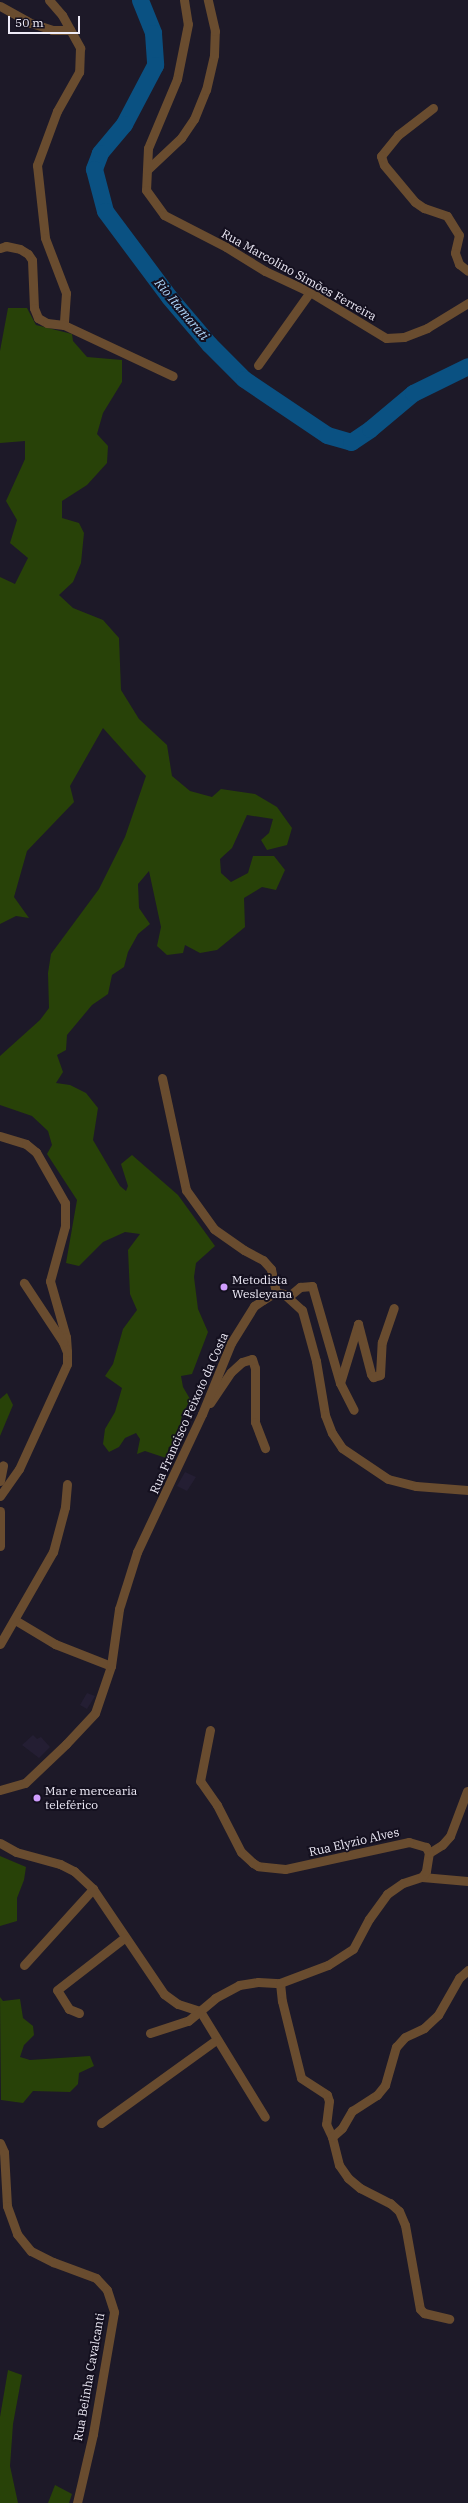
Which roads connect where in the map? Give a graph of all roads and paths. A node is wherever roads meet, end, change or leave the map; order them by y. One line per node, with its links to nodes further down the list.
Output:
1 (49, 0): 5 (street)
2 (184, 0): 7 (street, Rua Marcolino Simões Ferreira)
3 (208, 0): 7 (street)
4 (0, 6): 5 (street)
5 (70, 30): 12 (street)
6 (433, 108): 9 (street)
7 (147, 170): 10 (street, Rua Marcolino Simões Ferreira)
8 (0, 248): 12 (street)
9 (468, 271)
10 (310, 292): 11 (street, Rua Marcolino Simões Ferreira); 13 (street)
11 (468, 303)
12 (64, 325): 14 (street)
13 (258, 365)
14 (173, 376)
15 (162, 1078): 18 (street)
16 (0, 1136): 21 (street)
17 (24, 1283): 21 (street)
18 (276, 1292): 19 (street); 24 (street, Rua Francisco Peixoto da Costa)
19 (288, 1297): 22 (street); 29 (street)
20 (394, 1308): 22 (street)
21 (67, 1352): 30 (street)
22 (340, 1383): 23 (street)
23 (354, 1410)
24 (202, 1414): 25 (street); 35 (street, Rua Francisco Peixoto da Costa)
25 (265, 1448)
26 (3, 1465): 27 (street)
27 (0, 1481)
28 (67, 1484): 33 (street)
29 (468, 1490)
30 (0, 1496)
31 (0, 1511): 32 (street)
32 (0, 1546)
33 (15, 1620): 34 (street); 35 (street)
34 (0, 1644)
35 (112, 1666): 37 (street, Rua Francisco Peixoto da Costa)
36 (210, 1730): 40 (street, Rua Elyzio Alves)
37 (0, 1790)
38 (467, 1791): 40 (street)
39 (0, 1843): 43 (street)
40 (429, 1853): 41 (street)
41 (422, 1877): 42 (street); 47 (street)
42 (468, 1881)
43 (93, 1889): 44 (street); 45 (street)
44 (124, 1938): 48 (street); 49 (street)
45 (24, 1964)
46 (468, 1970): 54 (street)
47 (280, 1983): 48 (street); 54 (street)
48 (200, 2011): 50 (street); 51 (street)
49 (79, 2013)
50 (150, 2033)
51 (216, 2040): 52 (street); 53 (street)
52 (265, 2117)
53 (101, 2123)
54 (332, 2137): 56 (street)
55 (0, 2143): 57 (street, Rua Belinha Cavalcanti)
56 (449, 2319)
57 (77, 2503)

